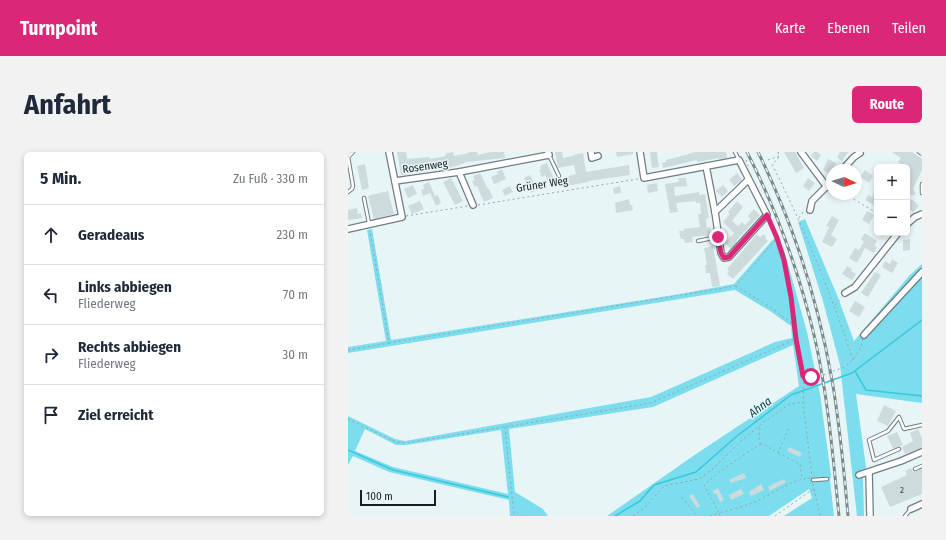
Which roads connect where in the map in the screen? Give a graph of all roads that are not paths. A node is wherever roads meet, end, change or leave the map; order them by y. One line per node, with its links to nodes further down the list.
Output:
1 (354, 152): 12 (lane)
2 (389, 152): 19 (street)
3 (590, 152): 11 (street)
4 (640, 152): 15 (street)
5 (735, 152): 13 (lane)
6 (801, 152): 21 (street)
7 (919, 152): 10 (lane)
8 (860, 153): 14 (street)
9 (549, 154): 16 (street, Rosenweg); 17 (lane)
10 (922, 154)
11 (598, 156)
12 (348, 157): 23 (lane)
13 (739, 160): 15 (street); 18 (street)
14 (848, 164)
15 (706, 166): 28 (street)
16 (459, 172): 19 (street, Rosenweg); 26 (street)
17 (559, 176)
18 (748, 180): 28 (street); 34 (street)
19 (395, 181): 31 (street)
20 (922, 184): 24 (lane)
21 (826, 186)
22 (826, 188): 27 (street)
23 (348, 192)
24 (922, 193)
25 (364, 198): 31 (lane)
26 (473, 205)
27 (810, 210)
28 (715, 212): 34 (street)
29 (922, 214): 30 (street)
30 (910, 221)
31 (369, 224): 32 (street)
32 (348, 229)
33 (896, 236): 37 (street)
34 (718, 237): 35 (lane)
35 (698, 241)
36 (922, 272): 38 (street)
37 (845, 294)
38 (864, 335)
39 (922, 425): 40 (lane)
40 (899, 449)
41 (922, 452): 44 (street)
42 (922, 466): 43 (lane)
43 (915, 469)
44 (869, 472): 45 (street); 50 (street)
45 (859, 475)
46 (827, 479): 47 (lane)
47 (813, 480)
48 (922, 504): 49 (street)
49 (911, 509): 51 (lane)
50 (870, 516)
51 (905, 516)

